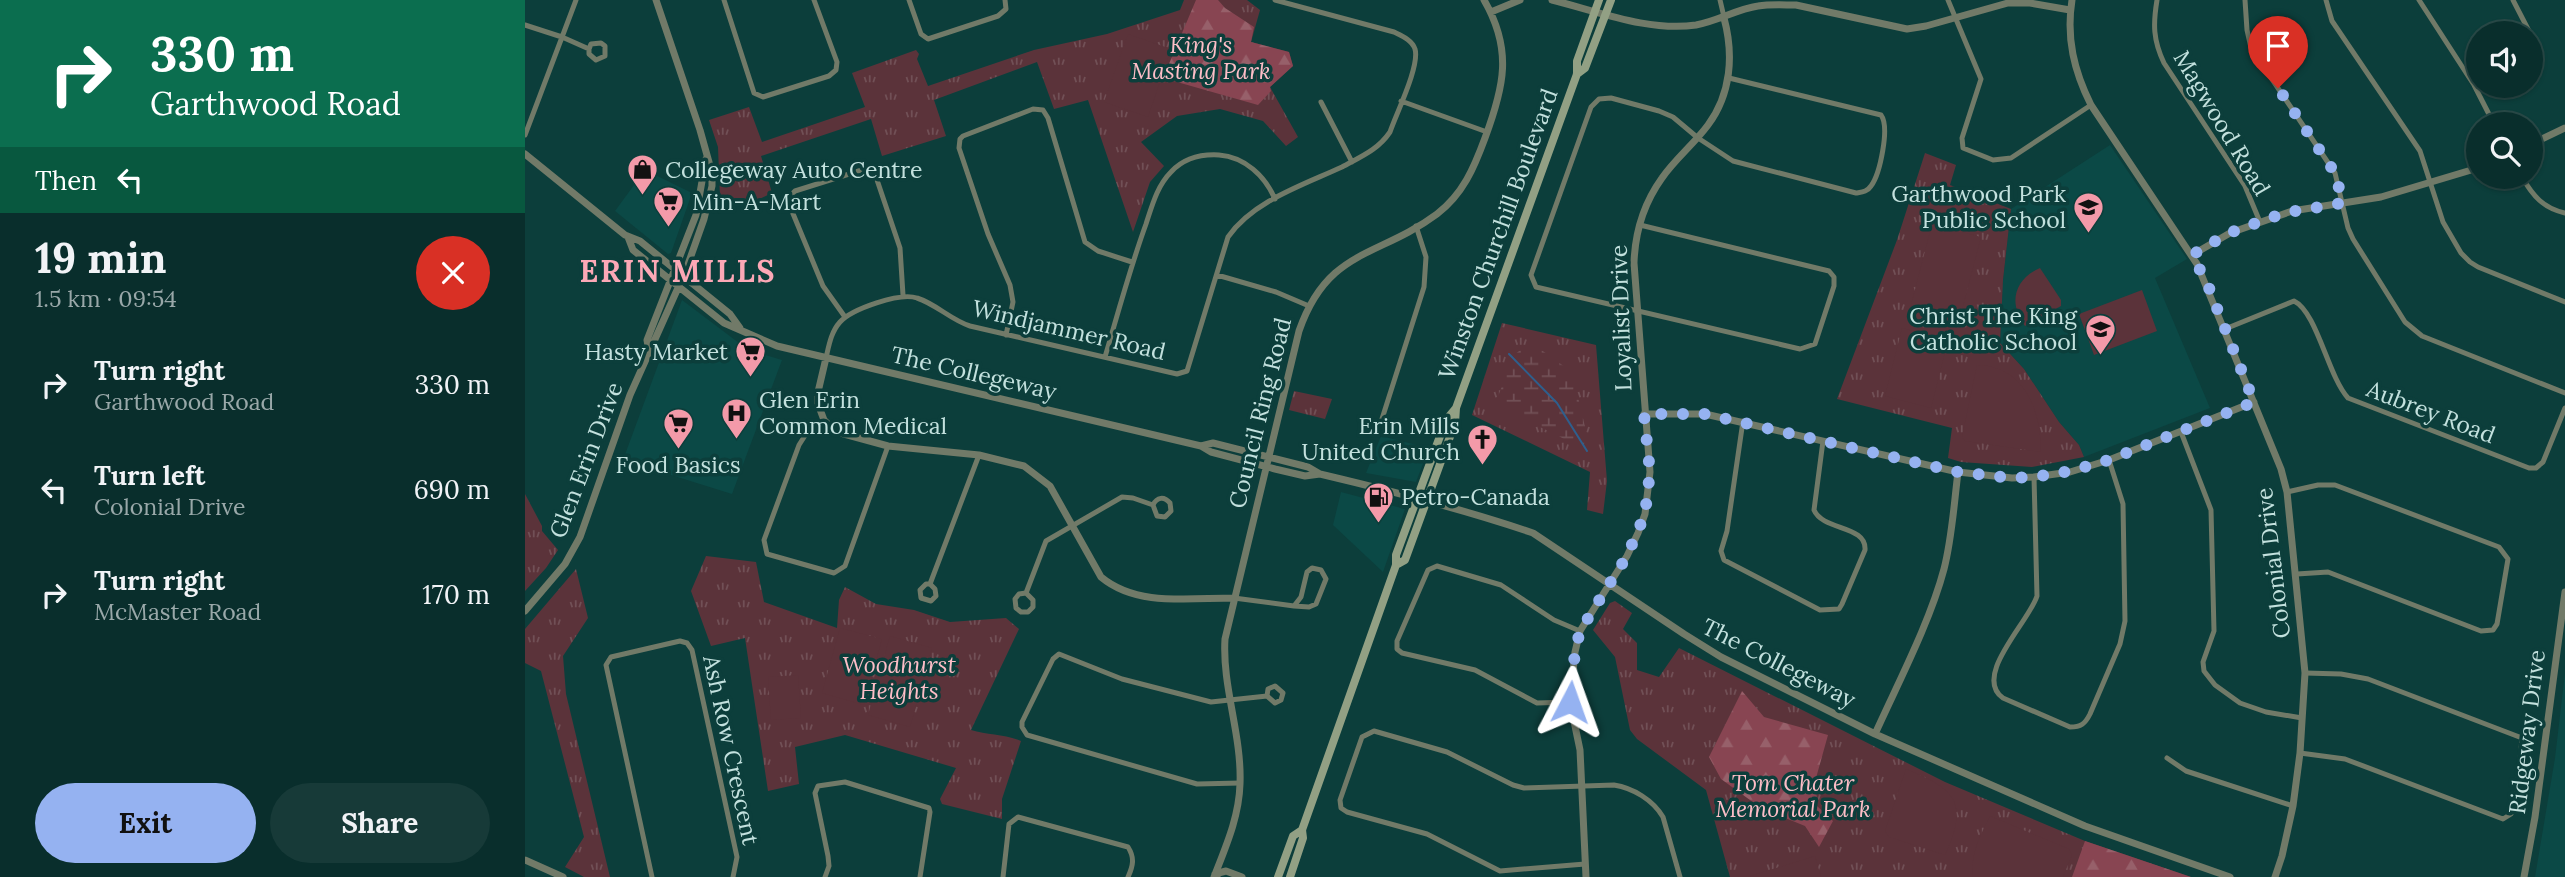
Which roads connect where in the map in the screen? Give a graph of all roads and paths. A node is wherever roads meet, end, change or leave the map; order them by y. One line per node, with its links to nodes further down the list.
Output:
1 (576, 0): 29 (street)
2 (656, 0): 43 (street, Glen Erin Drive)
3 (724, 0): 4 (street)
4 (814, 0)
5 (909, 0): 6 (street)
6 (1005, 0)
7 (1275, 0): 34 (street, Windjammer Road)
8 (1484, 0): 23 (street, Council Ring Road)
9 (1520, 0): 23 (street)
10 (1552, 0): 21 (street)
11 (1599, 0): 21 (main road, Winston Churchill Boulevard)
12 (1611, 0): 24 (main road, Winston Churchill Boulevard)
13 (1720, 0): 26 (street)
14 (1948, 0): 25 (street)
15 (2072, 0): 22 (street, Colonial Drive)
16 (2157, 0): 51 (street, Magwood Road)
17 (2245, 0): 49 (street)
18 (2326, 0): 46 (street)
19 (2419, 0): 31 (street)
20 (2513, 0): 27 (street)
21 (1595, 10): 24 (street); 32 (main road, Winston Churchill Boulevard)
22 (2070, 10): 25 (street); 36 (street, Colonial Drive)
23 (1491, 12): 38 (street, Council Ring Road)
24 (1606, 13): 26 (street); 32 (main road, Winston Churchill Boulevard)
25 (1955, 16): 26 (street); 36 (street)
26 (1724, 18): 33 (street, Loyalist Drive)
27 (2524, 21)
28 (525, 25): 29 (street)
29 (562, 37): 30 (street); 39 (street)
30 (589, 49)
31 (2466, 69)
32 (1577, 74): 75 (main road, Winston Churchill Boulevard)
33 (1729, 78): 40 (street, Loyalist Drive); 40 (street)
34 (1401, 101): 38 (street); 44 (street, Windjammer Road)
35 (1321, 102): 44 (street)
36 (2091, 105): 55 (street, Colonial Drive)
37 (2565, 128): 41 (street)
38 (1487, 132): 53 (street, Council Ring Road)
39 (525, 135)
40 (1697, 138): 52 (street, Loyalist Drive); 65 (street)
41 (2543, 138)
42 (525, 154): 54 (street, The Collegeway)
43 (706, 156): 57 (street, Glen Erin Drive); 59 (street, Glen Erin Drive)
44 (1352, 162): 48 (street, Windjammer Road)
45 (2466, 172): 46 (street)
46 (2430, 184): 49 (street); 63 (street)
47 (2529, 189): 50 (street)
48 (1275, 199): 56 (street); 58 (street, Windjammer Road)
49 (2343, 203): 51 (street); 73 (street)
50 (2565, 214)
51 (2260, 222): 55 (street)
52 (1640, 225): 65 (street, Loyalist Drive); 65 (street)
53 (1416, 226): 64 (street, Council Ring Road); 80 (street)
54 (628, 237): 57 (street, The Collegeway); 60 (street, The Collegeway)
55 (2192, 255): 68 (street, Colonial Drive)
56 (1132, 262): 69 (street); 71 (street)
57 (674, 268): 59 (street, The Collegeway); 60 (street, Glen Erin Drive)
58 (1217, 275): 64 (street); 71 (street, Windjammer Road)
59 (683, 276): 61 (street, Glen Erin Drive); 67 (street, The Collegeway)
60 (670, 279): 61 (street, The Collegeway); 70 (street, Glen Erin Drive)
61 (679, 286): 67 (street, The Collegeway); 70 (street, Glen Erin Drive)
62 (903, 295): 66 (street); 66 (street); 69 (street, Windjammer Road)
63 (2565, 302)
64 (1309, 306): 86 (street, Council Ring Road)
65 (1638, 310): 77 (street, Loyalist Drive)
66 (845, 317): 72 (street)
67 (740, 329): 72 (street, The Collegeway)
68 (2225, 329): 74 (street, Colonial Drive); 76 (street, Aubrey Road)
69 (1006, 335): 71 (street, Windjammer Road)
70 (649, 351): 105 (street, Glen Erin Drive)
71 (1105, 357)
72 (827, 358): 78 (street); 84 (street, The Collegeway)
73 (2565, 394)
74 (2254, 402): 81 (street); 92 (street, Colonial Drive)
75 (1456, 408): 93 (main road, Winston Churchill Boulevard); 94 (main road, Winston Churchill Boulevard)
76 (2565, 408)
77 (1644, 414): 79 (street); 99 (street, Loyalist Drive)
78 (824, 420): 83 (street); 83 (street)
79 (1743, 421): 82 (street); 82 (street)
80 (1381, 422)
81 (2181, 432): 87 (street); 111 (street)
82 (1823, 441): 89 (street)
83 (888, 446): 85 (street)
84 (1201, 446): 86 (street, The Collegeway); 88 (street, The Collegeway)
85 (979, 455): 96 (street); 100 (street)
86 (1268, 457): 88 (street, Council Ring Road); 90 (street, The Collegeway)
87 (2109, 460): 91 (street); 91 (street)
88 (1265, 466): 90 (street, The Collegeway); 103 (street, Council Ring Road)
89 (1958, 472): 91 (street); 112 (street)
90 (1320, 474): 93 (street, The Collegeway)
91 (2034, 477)
92 (2287, 492): 98 (street, Colonial Drive); 98 (street)
93 (1417, 496): 94 (street, The Collegeway); 97 (main road, Winston Churchill Boulevard)
94 (1428, 500): 97 (main road, Winston Churchill Boulevard); 99 (street, The Collegeway)
95 (1153, 505): 96 (street)
96 (1071, 525): 102 (street); 103 (street)
97 (1396, 565): 118 (main road, Winston Churchill Boulevard)
98 (2297, 574): 107 (street, Colonial Drive)
99 (1610, 583): 106 (street, Loyalist Drive); 112 (street, The Collegeway)
100 (930, 584)
101 (2565, 592): 136 (street, Ridgeway Drive)
102 (1025, 593)
103 (1234, 598): 104 (street); 109 (street, Council Ring Road)
104 (1294, 606): 104 (street)
105 (525, 611)
106 (1580, 631): 110 (street, Loyalist Drive); 110 (street)
107 (2305, 673): 111 (street, Colonial Drive); 113 (street)
108 (1267, 696): 109 (street)
109 (1230, 700): 115 (street, Council Ring Road); 115 (street)
110 (1570, 702): 116 (street, Loyalist Drive)
111 (2302, 718): 113 (street, Colonial Drive)
112 (1875, 734): 134 (street, The Collegeway)
113 (2300, 753): 117 (street, Colonial Drive)
114 (2167, 758): 117 (street)
115 (1240, 783): 121 (street, Council Ring Road)
116 (1583, 786): 120 (street, Loyalist Drive); 120 (street); 133 (street)
117 (2293, 806): 135 (street, Colonial Drive)
118 (1302, 830): 130 (main road, Winston Churchill Boulevard); 131 (main road, Winston Churchill Boulevard)
119 (525, 860): 122 (street)
120 (1585, 864): 132 (street, Loyalist Drive)
121 (1215, 876): 129 (street)
122 (563, 877)
123 (652, 877): 124 (street, Ash Row Crescent)
124 (733, 877)
125 (825, 877): 126 (street)
126 (920, 877)
127 (1003, 877): 128 (street)
128 (1128, 877)
129 (1242, 877)
130 (1278, 877)
131 (1290, 877)
132 (1586, 877)
133 (1680, 877)
134 (2230, 877)
135 (2275, 877)
136 (2524, 877)

